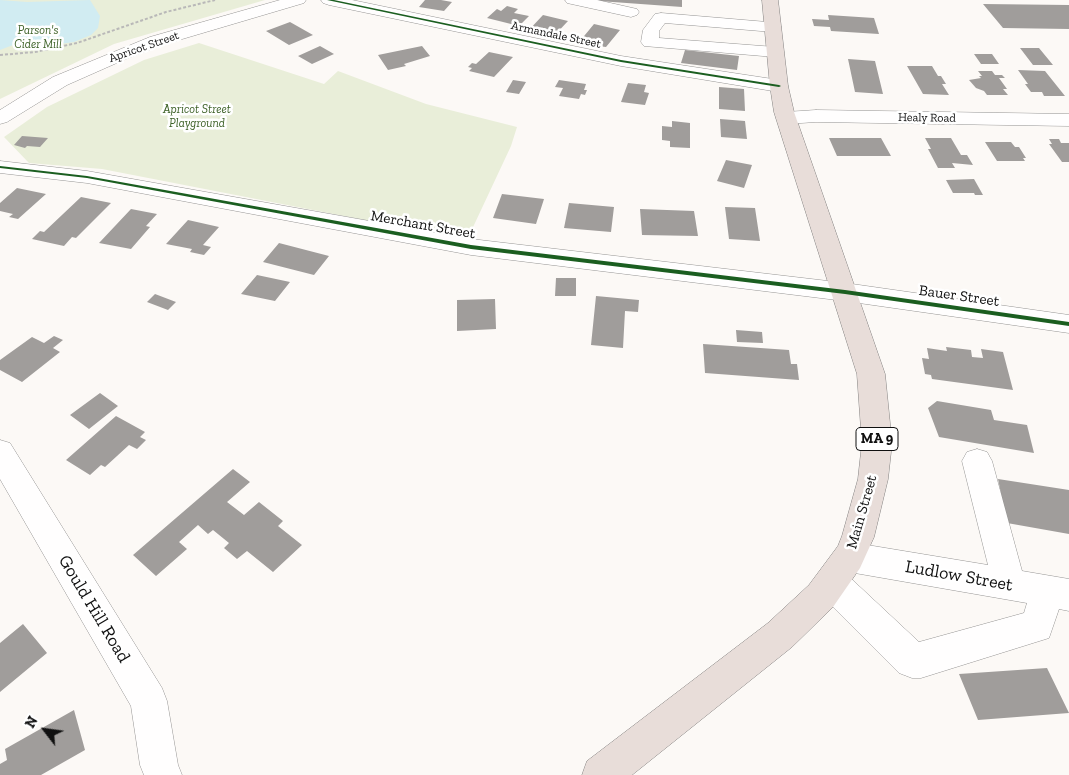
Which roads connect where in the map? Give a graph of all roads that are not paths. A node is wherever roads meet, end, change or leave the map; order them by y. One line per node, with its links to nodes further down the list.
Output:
1 (298, 0): 7 (street, Apricot Street)
2 (329, 0): 6 (street, Armandale Street)
3 (573, 0): 4 (street)
4 (631, 12)
5 (769, 19): 5 (street); 6 (highway, Main Street / MA 9)
6 (779, 86): 8 (highway, Main Street / MA 9)
7 (0, 118)
8 (786, 118): 9 (street, Healy Road); 11 (highway, Main Street / MA 9)
9 (1069, 120)
10 (0, 167): 11 (street, Merchant Street)
11 (845, 292): 12 (street, Bauer Street); 15 (highway, Main Street / MA 9)
12 (1069, 324)
13 (0, 452): 18 (street, Gould Hill Road)
14 (977, 461): 16 (street)
15 (840, 570): 16 (street, Ludlow Street); 17 (street); 19 (highway, Main Street / MA 9)
16 (1009, 584): 17 (street, Ludlow Street)
17 (1058, 593)
18 (163, 775)
19 (601, 775)

